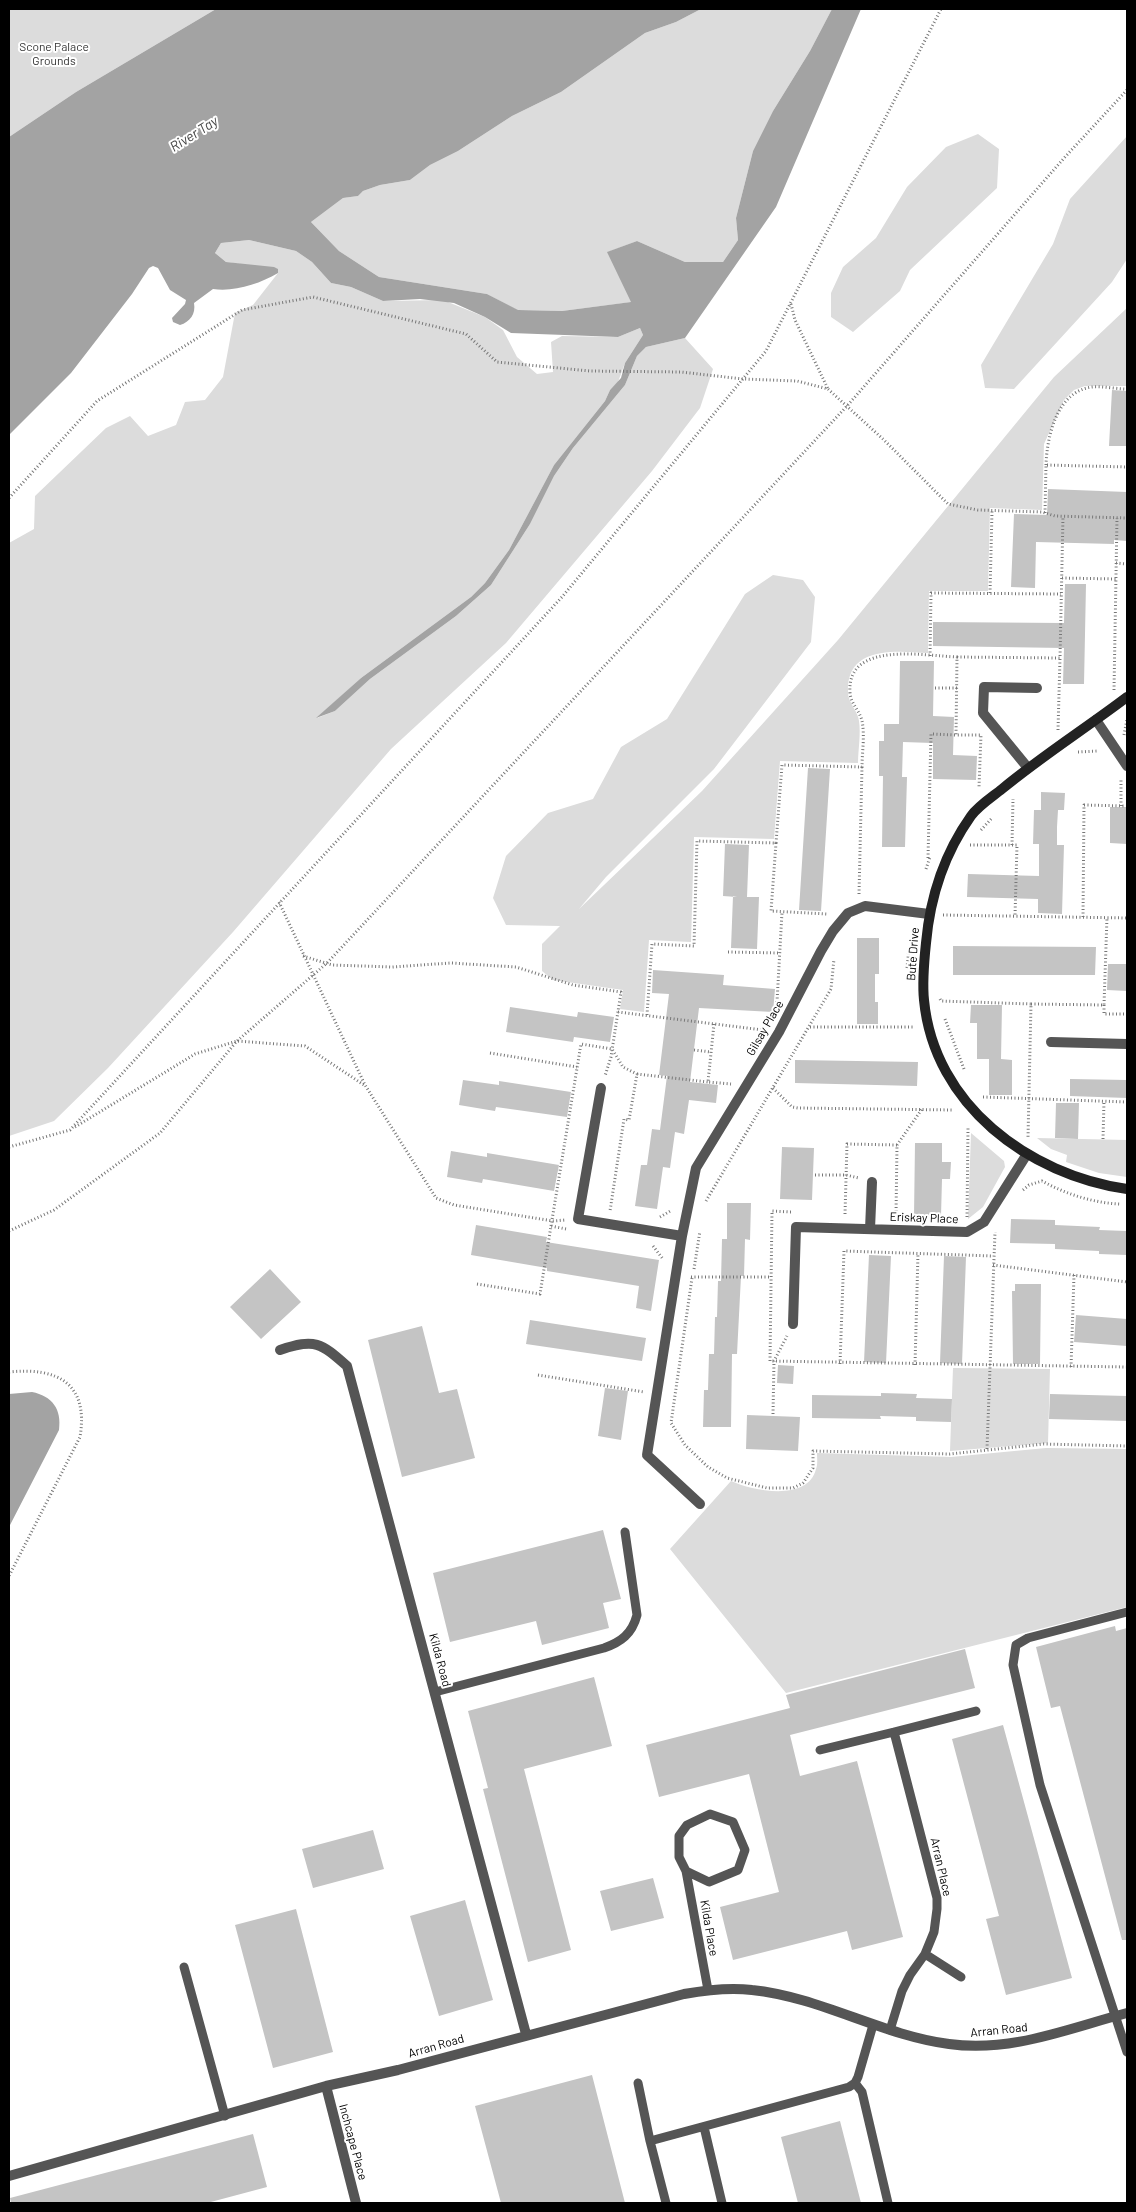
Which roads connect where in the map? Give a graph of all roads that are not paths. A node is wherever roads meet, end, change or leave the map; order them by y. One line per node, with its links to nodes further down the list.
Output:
1 (1038, 688): 5 (street)
2 (1127, 697): 3 (street, Bute Drive)
3 (1096, 720): 4 (street); 5 (street, Bute Drive)
4 (1127, 766)
5 (1028, 768): 6 (street, Bute Drive)
6 (928, 914): 10 (street, Bute Drive); 14 (street, Gilsay Place)
7 (1051, 1042): 8 (street)
8 (1127, 1044)
9 (601, 1088): 14 (street)
10 (1027, 1154): 12 (street, Bute Drive); 13 (street, Eriskay Place)
11 (872, 1182): 13 (street)
12 (1127, 1189)
13 (870, 1229): 15 (street, Eriskay Place)
14 (682, 1236): 17 (street, Gilsay Place)
15 (793, 1324)
16 (280, 1350): 20 (street, Kilda Road)
17 (700, 1504)
18 (625, 1532): 20 (lane)
19 (1127, 1612): 29 (lane)
20 (435, 1692): 32 (street, Kilda Road)
21 (976, 1711): 22 (lane)
22 (894, 1732): 23 (lane); 25 (lane, Arran Place)
23 (820, 1750)
24 (686, 1871): 24 (lane, Kilda Place); 28 (lane, Kilda Place)
25 (925, 1954): 27 (lane); 31 (lane, Arran Place)
26 (184, 1967): 37 (lane)
27 (961, 1977)
28 (708, 1990): 30 (street, Arran Road); 32 (street, Arran Road)
29 (1122, 2014): 31 (street, Arran Road); 33 (lane)
30 (873, 2025): 31 (street, Arran Road); 35 (lane)
31 (890, 2030)
32 (526, 2034): 36 (street, Arran Road)
33 (1127, 2052)
34 (638, 2083): 39 (lane)
35 (855, 2083): 38 (lane); 44 (lane)
36 (326, 2086): 37 (street, Arran Road); 41 (street, Inchcape Place)
37 (225, 2116): 40 (street, Arran Road)
38 (704, 2127): 39 (lane); 43 (lane)
39 (650, 2141): 42 (lane)
40 (9, 2176)
41 (356, 2203)
42 (666, 2203)
43 (722, 2203)
44 (888, 2203)

